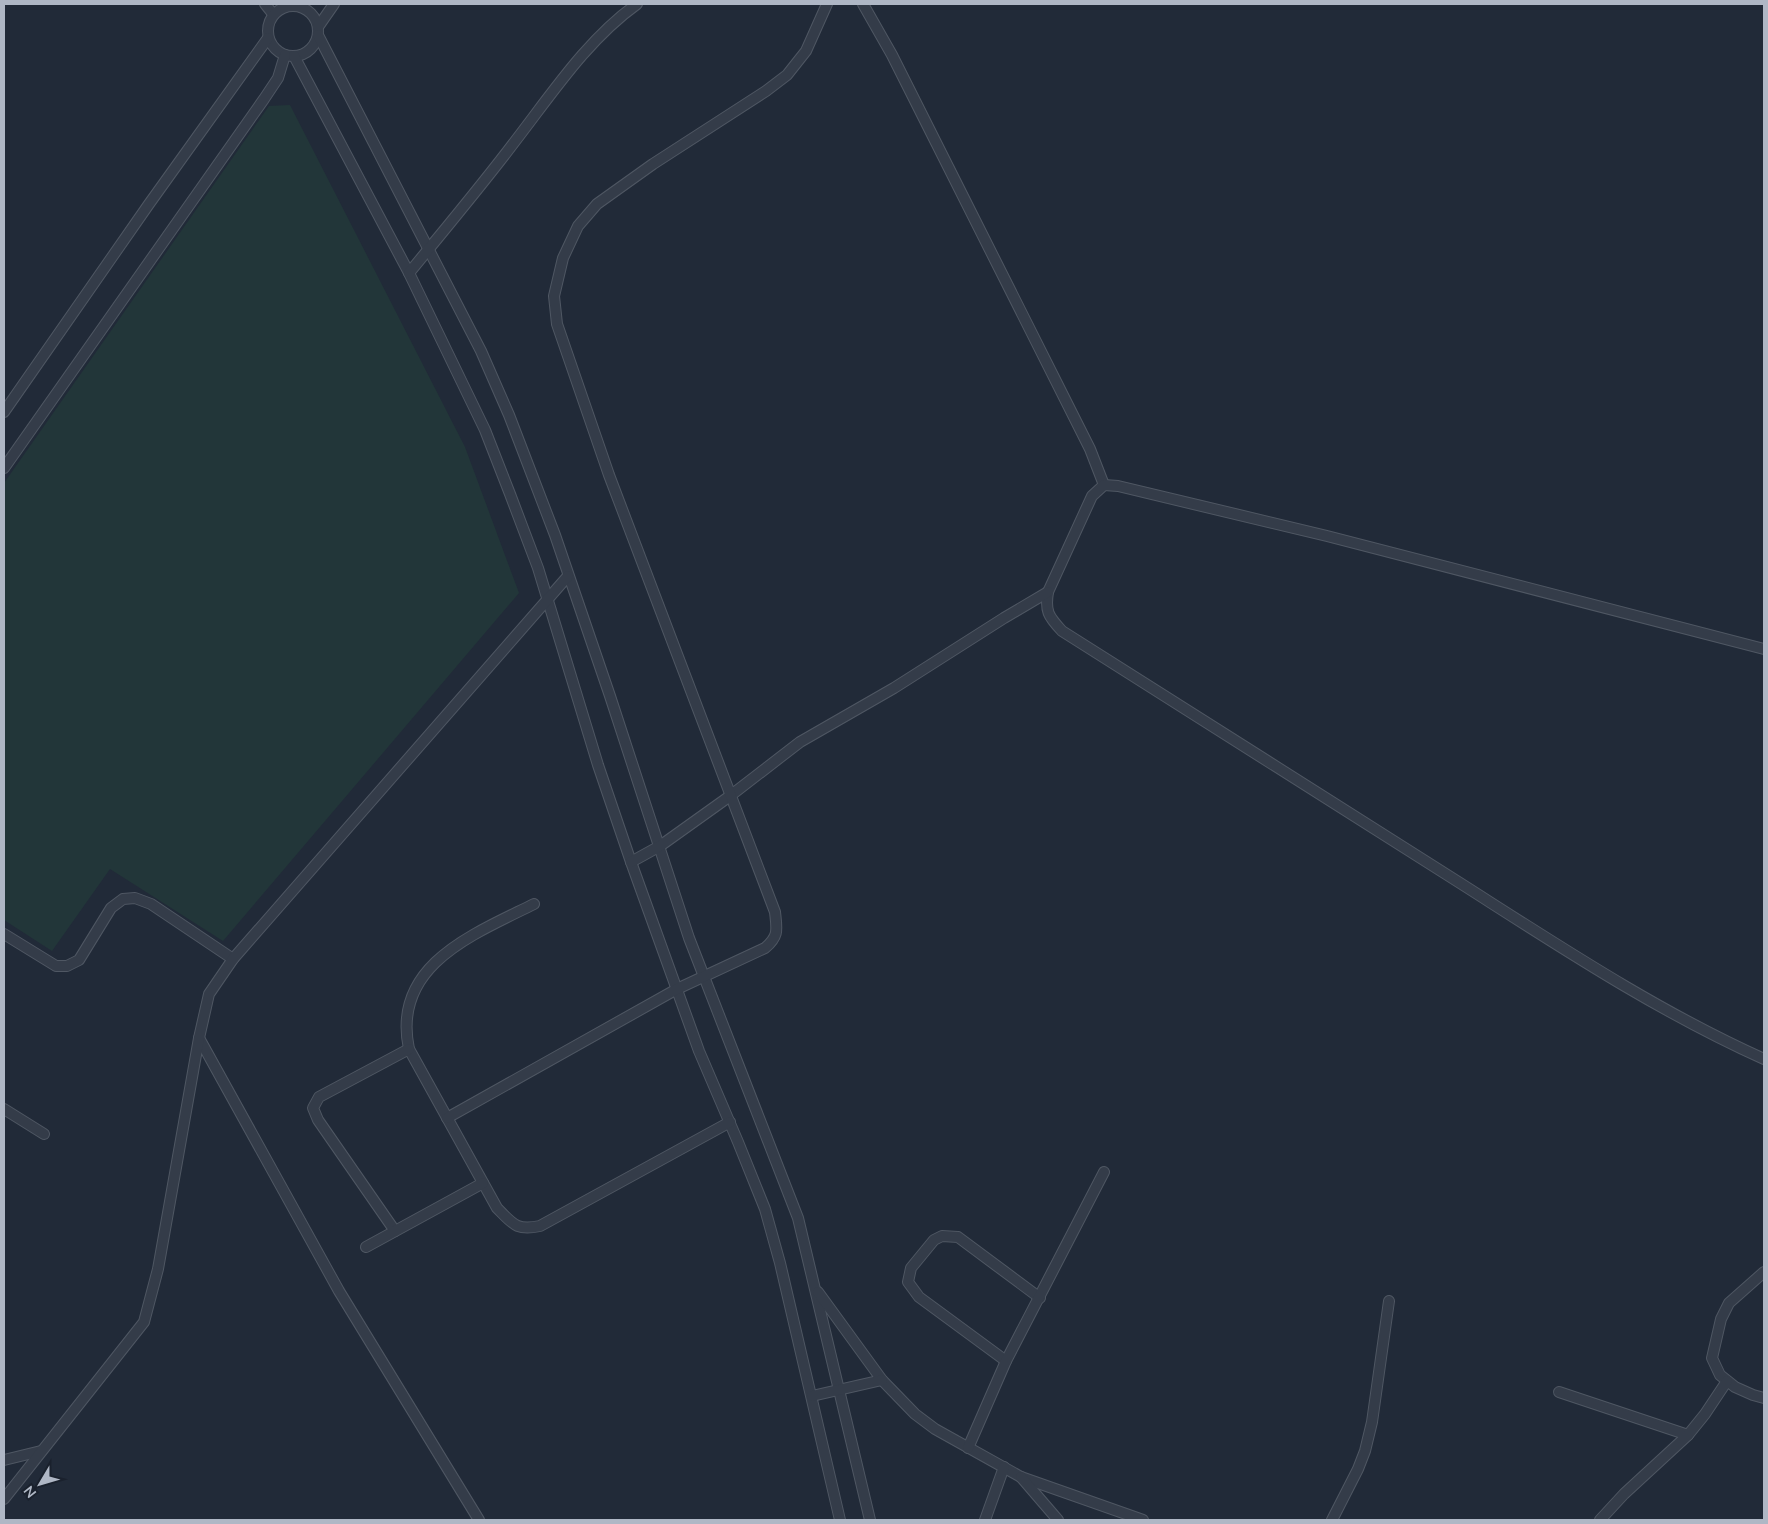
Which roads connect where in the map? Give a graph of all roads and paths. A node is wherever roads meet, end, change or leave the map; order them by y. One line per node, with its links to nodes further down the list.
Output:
1 (265, 4): 7 (lane)
2 (334, 4): 8 (lane)
3 (637, 4): 11 (lane)
4 (827, 4): 20 (lane)
5 (863, 4): 15 (lane)
6 (299, 5): 7 (lane); 8 (lane)
7 (273, 14): 9 (lane)
8 (318, 31): 10 (lane); 11 (lane)
9 (268, 38): 10 (lane); 13 (lane)
10 (289, 56): 12 (lane); 14 (lane)
11 (428, 250): 12 (lane); 16 (lane)
12 (409, 273): 18 (lane)
13 (4, 412)
14 (4, 468)
15 (1104, 485): 17 (lane); 19 (lane)
16 (568, 576): 18 (lane); 21 (lane)
17 (1048, 592): 20 (lane); 30 (lane)
18 (546, 600): 22 (lane); 25 (lane)
19 (1764, 649)
20 (730, 796): 21 (lane); 26 (lane)
21 (660, 846): 22 (lane); 26 (lane)
22 (631, 862): 27 (lane)
23 (534, 904): 29 (lane)
24 (4, 934): 25 (lane)
25 (233, 959): 28 (lane)
26 (704, 976): 27 (lane); 40 (lane)
27 (677, 989): 32 (lane); 33 (lane)
28 (199, 1038): 52 (lane); 57 (lane)
29 (409, 1049): 32 (lane); 37 (lane)
30 (1764, 1059)
31 (4, 1109): 34 (lane)
32 (447, 1118): 36 (lane)
33 (730, 1122): 36 (lane); 48 (lane)
34 (44, 1134)
35 (1104, 1172): 41 (lane)
36 (483, 1183): 37 (lane)
37 (395, 1231): 38 (lane)
38 (366, 1247)
39 (1764, 1272): 45 (lane)
40 (814, 1287): 44 (lane); 46 (lane)
41 (1040, 1298): 43 (lane); 43 (lane)
42 (1389, 1302): 63 (lane)
43 (1006, 1361): 51 (lane)
44 (882, 1380): 46 (lane); 51 (lane)
45 (1727, 1381): 49 (lane); 50 (lane)
46 (839, 1389): 48 (lane); 59 (lane)
47 (1558, 1392): 50 (lane)
48 (812, 1396): 58 (lane)
49 (1764, 1398)
50 (1688, 1435): 64 (lane)
51 (968, 1448): 54 (lane)
52 (42, 1452): 53 (lane); 56 (lane)
53 (4, 1460)
54 (1004, 1467): 55 (lane); 60 (lane)
55 (1021, 1477): 61 (lane); 62 (lane)
56 (4, 1499)
57 (479, 1520)
58 (840, 1520)
59 (870, 1520)
60 (985, 1520)
61 (1058, 1520)
62 (1143, 1520)
63 (1332, 1520)
64 (1600, 1520)

